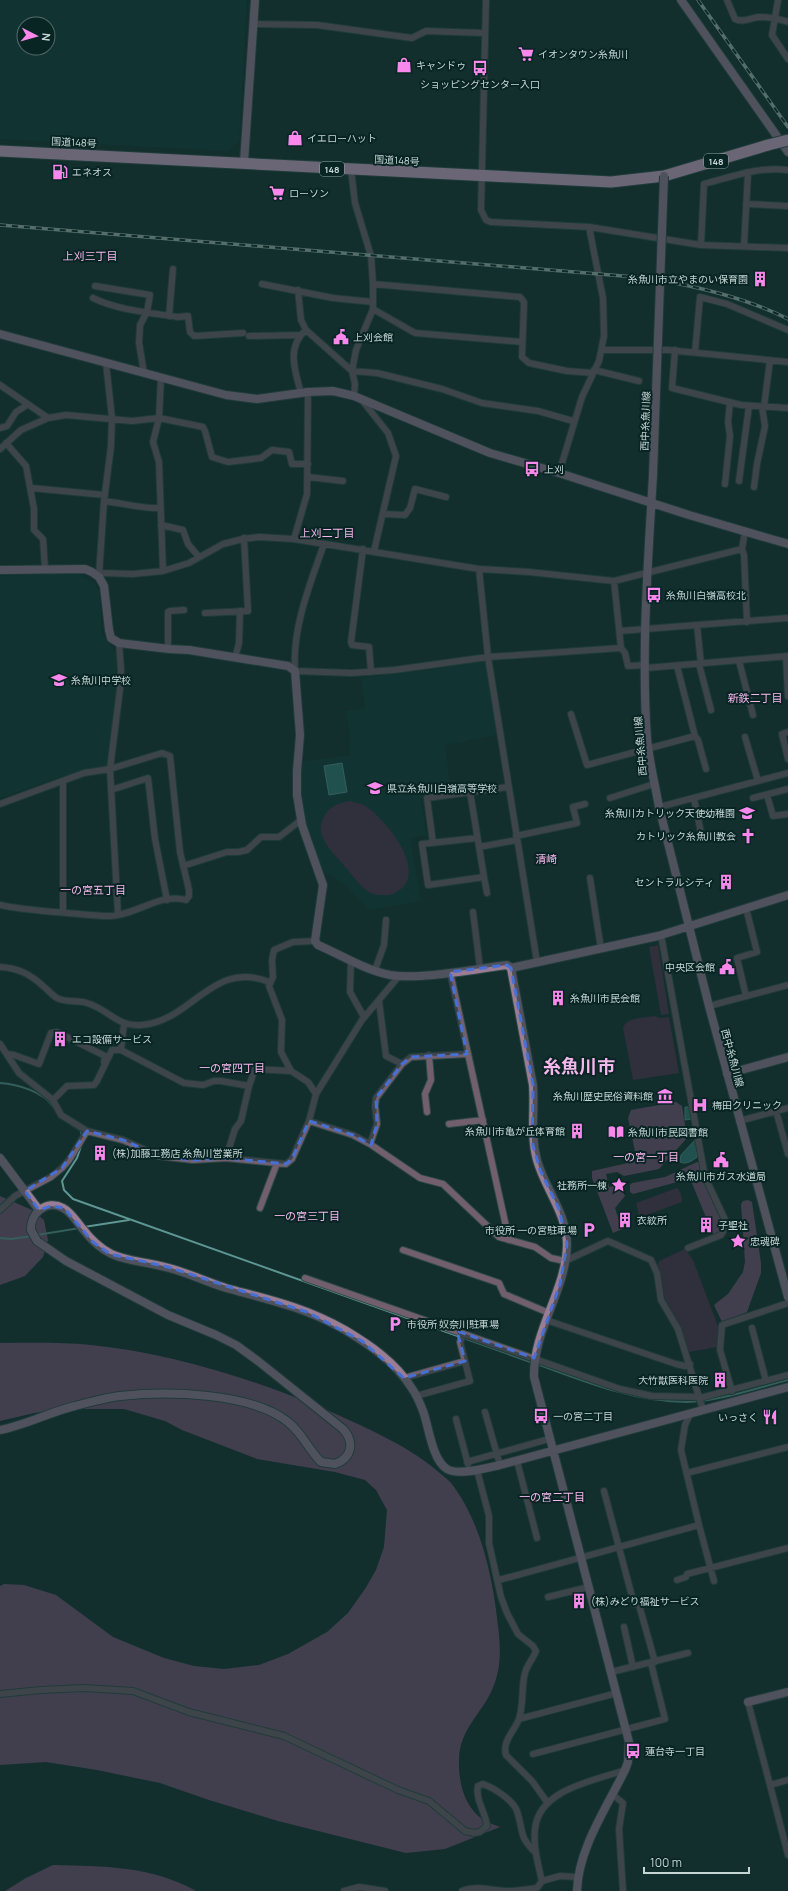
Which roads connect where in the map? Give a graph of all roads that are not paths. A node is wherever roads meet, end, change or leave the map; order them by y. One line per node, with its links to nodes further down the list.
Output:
1 (255, 0): 8 (street)
2 (486, 0): 9 (street)
3 (681, 0): 13 (street)
4 (727, 0): 6 (street)
5 (778, 0): 6 (street)
6 (775, 18): 7 (street); 10 (street)
7 (788, 22)
8 (253, 24): 9 (street); 14 (street)
9 (484, 33): 18 (street)
10 (788, 59)
11 (788, 140): 19 (highway, 国道148号 / 148, bridge)
12 (0, 151): 14 (highway, 国道148号 / 148)
13 (788, 152)
14 (244, 162): 15 (highway, 国道148号 / 148)
15 (351, 170): 18 (highway, 国道148号 / 148); 28 (street)
16 (788, 170): 17 (street)
17 (748, 173): 20 (street); 23 (street)
18 (482, 176): 19 (highway, 国道148号 / 148); 22 (street)
19 (664, 176): 81 (street, 西中糸魚川線, bridge)
20 (746, 204): 21 (street); 24 (street)
21 (788, 206)
22 (589, 227): 23 (street); 43 (street)
23 (701, 244): 24 (street)
24 (744, 246): 25 (street)
25 (788, 248)
26 (173, 269): 35 (street)
27 (262, 284): 30 (street)
28 (373, 284): 32 (street); 42 (street)
29 (95, 286): 34 (street)
30 (298, 290): 32 (street); 36 (street)
31 (93, 298): 34 (street)
32 (373, 302): 33 (street)
33 (373, 309): 42 (street); 49 (street)
34 (147, 312): 35 (street); 51 (street)
35 (169, 316): 38 (street)
36 (306, 330): 40 (street); 49 (street)
37 (788, 330): 45 (street)
38 (243, 333)
39 (0, 334): 47 (street)
40 (300, 335): 41 (street); 55 (street)
41 (249, 336)
42 (522, 342): 50 (street)
43 (603, 350): 44 (street); 50 (street)
44 (675, 350): 45 (street); 57 (street)
45 (695, 352): 46 (street)
46 (770, 360): 48 (street); 60 (street)
47 (106, 362): 51 (street); 63 (street)
48 (788, 362)
49 (352, 371): 56 (street); 65 (street)
50 (594, 371): 53 (street); 65 (street)
51 (144, 373): 52 (street)
52 (161, 377): 55 (street); 64 (street)
53 (639, 381)
54 (0, 385): 58 (street)
55 (305, 392): 56 (street); 71 (street)
56 (358, 397): 72 (street); 83 (street)
57 (730, 402): 59 (street); 76 (street)
58 (27, 405): 62 (street); 66 (street)
59 (749, 406): 60 (street); 75 (street)
60 (763, 407): 61 (street); 77 (street)
61 (788, 408)
62 (48, 418): 63 (street); 68 (street)
63 (112, 418): 64 (street); 80 (street)
64 (159, 418): 71 (street); 82 (street)
65 (573, 422): 72 (street)
66 (7, 426): 67 (street); 68 (street)
67 (0, 428)
68 (21, 430): 69 (street)
69 (6, 443): 70 (street); 78 (street)
70 (0, 449)
71 (308, 464): 73 (street)
72 (559, 473): 81 (street)
73 (308, 477): 74 (street); 87 (street)
74 (344, 481)
75 (739, 481)
76 (724, 484)
77 (754, 487)
78 (31, 488): 80 (street); 94 (street)
79 (446, 497): 83 (street)
80 (105, 498): 82 (street); 99 (street)
81 (651, 502): 85 (street); 98 (street, 西中糸魚川線)
82 (160, 508): 84 (street)
83 (384, 514): 92 (street)
84 (162, 525): 93 (street); 97 (street)
85 (745, 531): 89 (street); 91 (street)
86 (244, 538): 87 (street); 93 (street); 102 (street)
87 (294, 539): 88 (street)
88 (324, 544): 90 (street); 119 (street)
89 (788, 544)
90 (364, 549): 92 (street); 120 (street)
91 (742, 549): 98 (street); 105 (street)
92 (374, 551): 95 (street)
93 (199, 557): 97 (street)
94 (45, 569): 96 (street); 99 (street)
95 (479, 569): 100 (street); 113 (street)
96 (0, 570)
97 (163, 571): 99 (street)
98 (649, 573): 100 (street); 107 (street, 西中糸魚川線)
99 (100, 575): 109 (street)
100 (614, 582): 108 (street)
101 (184, 610): 111 (street)
102 (240, 611): 103 (street); 114 (street)
103 (204, 613)
104 (788, 618): 105 (street)
105 (747, 622): 106 (street)
106 (697, 625): 107 (street); 116 (street)
107 (647, 628): 108 (street); 117 (street, 西中糸魚川線)
108 (620, 631): 110 (street)
109 (119, 644): 111 (street); 130 (street)
110 (621, 648): 113 (street); 117 (street)
111 (168, 649): 114 (street)
112 (787, 656): 115 (street); 121 (street)
113 (488, 657): 120 (street); 136 (street)
114 (235, 658): 119 (street)
115 (738, 661): 116 (street); 124 (street)
116 (700, 664): 118 (street); 122 (street)
117 (646, 666): 118 (street); 128 (street, 西中糸魚川線)
118 (677, 666): 126 (street)
119 (295, 671): 120 (street); 148 (street)
120 (371, 672)
121 (788, 696)
122 (711, 710)
123 (571, 714): 128 (street)
124 (754, 715)
125 (788, 732): 129 (street)
126 (695, 736): 128 (street); 131 (street)
127 (745, 737): 134 (street)
128 (649, 748): 135 (street, 西中糸魚川線)
129 (788, 759)
130 (110, 769): 133 (street); 138 (street); 154 (street)
131 (706, 769)
132 (788, 773): 134 (street)
133 (63, 781): 144 (street); 162 (street)
134 (758, 781): 142 (street)
135 (654, 784): 141 (street); 146 (street, 西中糸魚川線)
136 (508, 786): 139 (street); 151 (street)
137 (788, 789): 140 (street)
138 (111, 790): 159 (street); 164 (street)
139 (470, 792): 150 (street); 152 (street)
140 (767, 795): 143 (street); 147 (street)
141 (610, 798)
142 (694, 798): 146 (street); 149 (street)
143 (753, 798)
144 (0, 804)
145 (585, 804): 151 (street)
146 (659, 807): 166 (street, 西中糸魚川線)
147 (788, 814)
148 (301, 820): 154 (street); 168 (street)
149 (702, 833)
150 (477, 838): 152 (street); 153 (street)
151 (516, 838): 153 (street); 171 (street)
152 (433, 843): 155 (street)
153 (479, 847): 155 (street)
154 (183, 866): 159 (street)
155 (484, 877): 157 (street)
156 (590, 878): 169 (street)
157 (487, 893)
158 (788, 895): 161 (street)
159 (167, 900): 164 (street)
160 (0, 905): 162 (street)
161 (746, 908): 166 (street); 180 (street)
162 (63, 912): 164 (street)
163 (473, 912): 173 (street)
164 (118, 915)
165 (386, 920): 175 (street)
166 (688, 925): 167 (street); 182 (street, 西中糸魚川線)
167 (662, 935): 169 (street); 216 (street)
168 (315, 941): 170 (street); 178 (street)
169 (601, 949): 171 (street)
170 (351, 960): 175 (street); 183 (street)
171 (536, 962): 174 (street)
172 (0, 966): 184 (street)
173 (480, 968): 174 (street); 176 (street)
174 (511, 968): 218 (street)
175 (375, 970): 177 (street)
176 (450, 972): 177 (street); 188 (street)
177 (398, 976): 181 (street)
178 (269, 982): 184 (street); 193 (street)
179 (788, 985): 180 (street)
180 (746, 996): 182 (street)
181 (379, 1001): 183 (street); 192 (street)
182 (708, 1006): 194 (street, 西中糸魚川線)
183 (364, 1017): 196 (street)
184 (124, 1024): 186 (street)
185 (0, 1044): 187 (street)
186 (121, 1050): 191 (street); 195 (street)
187 (6, 1054): 191 (street); 197 (street)
188 (467, 1054): 189 (street); 201 (street)
189 (429, 1055): 192 (street); 200 (street)
190 (788, 1057): 194 (street)
191 (105, 1063): 197 (street)
192 (402, 1064): 206 (street)
193 (291, 1071): 195 (street); 196 (street)
194 (727, 1074): 203 (street, 西中糸魚川線)
195 (249, 1086): 209 (street)
196 (316, 1094): 202 (street)
197 (53, 1100): 205 (street)
198 (788, 1108): 199 (street)
199 (776, 1111): 203 (street); 207 (street)
200 (427, 1112)
201 (483, 1120): 204 (street); 215 (street)
202 (309, 1121): 206 (street); 210 (street)
203 (739, 1121): 220 (street, 西中糸魚川線)
204 (449, 1124)
205 (87, 1131): 209 (street); 211 (street)
206 (370, 1144): 215 (street)
207 (788, 1154)
208 (0, 1158): 211 (street)
209 (226, 1158): 210 (street)
210 (278, 1163): 212 (street)
211 (25, 1191): 213 (street); 214 (street)
212 (260, 1208)
213 (0, 1210)
214 (39, 1210): 229 (street); 239 (street)
215 (509, 1240): 218 (street)
216 (688, 1248)
217 (404, 1250): 222 (street)
218 (566, 1260): 222 (street); 227 (street)
219 (305, 1278): 224 (street)
220 (788, 1294)
221 (788, 1303): 232 (street)
222 (548, 1316): 225 (street); 227 (street)
223 (752, 1328): 230 (street)
224 (464, 1334): 225 (street); 226 (street)
225 (534, 1358): 234 (street); 240 (street)
226 (465, 1361): 229 (street); 233 (street)
227 (690, 1364): 234 (street)
228 (788, 1375): 230 (street)
229 (404, 1378): 233 (street)
230 (766, 1381): 232 (street)
231 (788, 1387): 235 (street)
232 (732, 1391): 234 (street)
233 (416, 1396): 247 (street)
234 (700, 1397): 235 (street)
235 (703, 1410): 237 (street)
236 (485, 1412): 243 (street)
237 (690, 1414): 242 (street); 248 (street)
238 (456, 1419): 245 (street)
239 (0, 1430)
240 (550, 1440): 242 (street); 243 (street)
241 (788, 1447): 248 (street)
242 (553, 1451): 244 (street); 254 (street)
243 (497, 1454): 245 (street); 246 (street)
244 (517, 1461): 246 (street); 251 (street)
245 (467, 1462): 247 (street)
246 (500, 1465): 247 (street)
247 (473, 1470): 256 (street)
248 (687, 1474): 250 (street)
249 (604, 1491): 252 (street)
250 (699, 1525): 252 (street); 255 (street)
251 (537, 1538)
252 (619, 1546): 254 (street); 263 (street)
253 (788, 1548): 255 (street)
254 (581, 1557): 256 (street); 259 (street)
255 (711, 1568): 257 (street); 258 (street)
256 (499, 1580): 270 (street)
257 (676, 1580)
258 (714, 1581)
259 (589, 1588): 260 (street); 265 (street)
260 (548, 1597)
261 (624, 1627): 264 (street)
262 (688, 1653): 263 (street)
263 (653, 1662): 264 (street); 271 (street)
264 (633, 1667): 265 (street)
265 (611, 1672): 267 (street)
266 (788, 1692): 269 (street)
267 (617, 1693): 270 (street); 271 (street)
268 (0, 1694): 278 (street)
269 (748, 1702): 275 (street)
270 (519, 1719): 277 (street)
271 (627, 1730): 272 (street); 273 (street)
272 (533, 1754)
273 (625, 1770): 276 (street); 277 (street)
274 (788, 1780): 275 (street)
275 (770, 1785): 279 (street)
276 (613, 1795): 280 (street); 287 (street)
277 (547, 1802): 278 (street)
278 (536, 1853): 281 (street)
279 (788, 1855)
280 (577, 1877): 281 (street); 286 (street)
281 (542, 1881): 282 (street)
282 (537, 1889): 285 (street)
283 (344, 1891): 284 (street)
284 (385, 1891)
285 (462, 1891)
286 (577, 1891)
287 (623, 1891)

